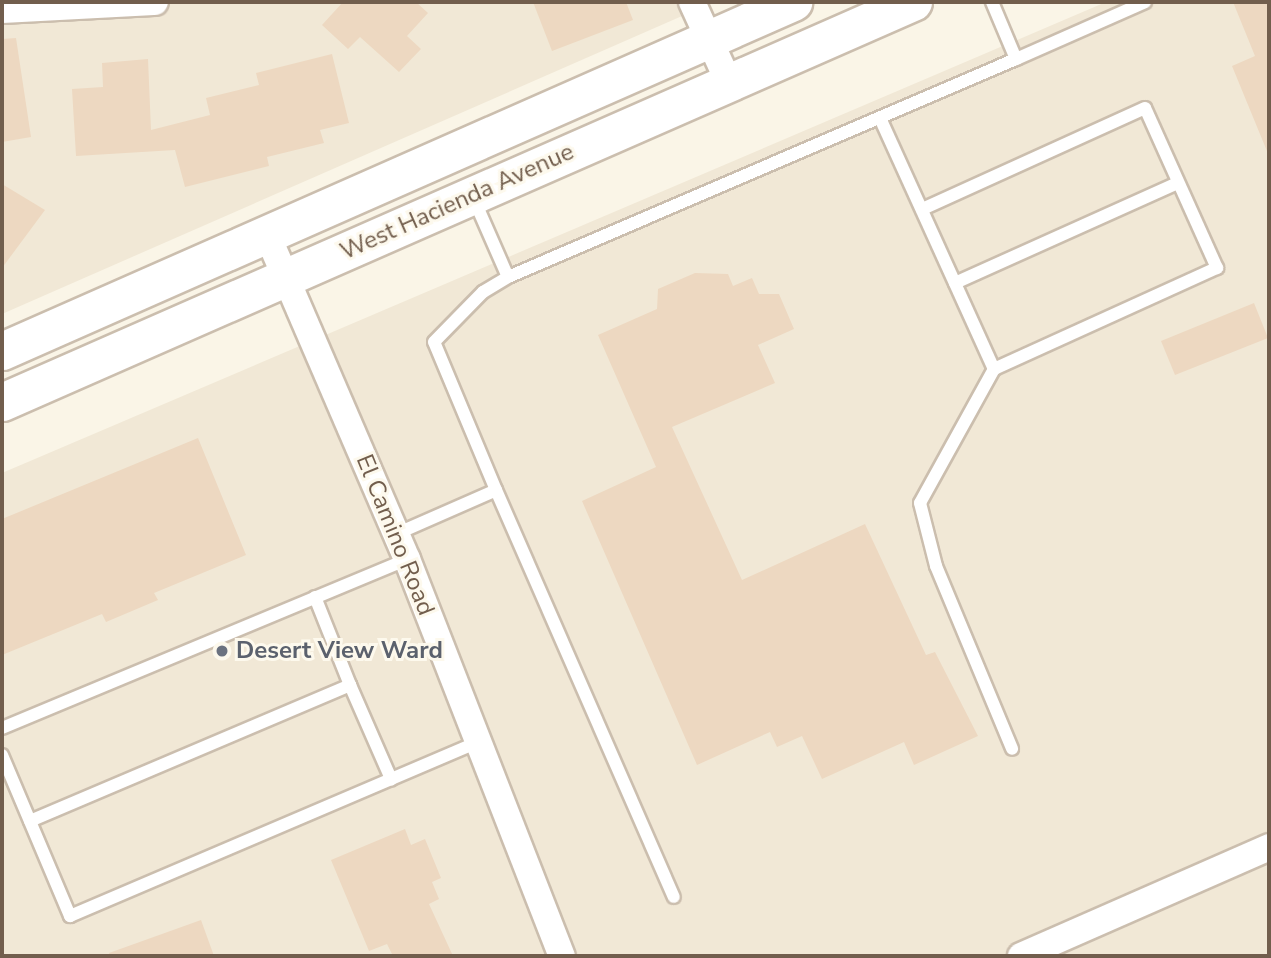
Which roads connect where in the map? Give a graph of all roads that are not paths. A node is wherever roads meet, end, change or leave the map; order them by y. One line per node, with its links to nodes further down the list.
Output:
1 (155, 2): 7 (street)
2 (692, 2): 8 (street)
3 (793, 2): 8 (main road, West Hacienda Avenue)
4 (913, 2): 10 (main road, West Hacienda Avenue)
5 (992, 2): 9 (lane)
6 (1145, 2): 9 (lane)
7 (2, 10)
8 (709, 39): 10 (street); 15 (main road, West Hacienda Avenue)
9 (1016, 59): 11 (lane)
10 (729, 83): 13 (main road, West Hacienda Avenue)
11 (880, 118): 14 (lane); 17 (lane)
12 (1178, 183): 14 (lane); 18 (lane); 20 (lane)
13 (472, 195): 16 (main road, West Hacienda Avenue); 17 (lane)
14 (922, 209): 18 (lane)
15 (267, 234): 16 (street, El Camino Road); 19 (main road, West Hacienda Avenue)
16 (286, 277): 21 (main road, West Hacienda Avenue); 23 (street, El Camino Road)
17 (508, 277): 22 (lane)
18 (956, 283): 20 (lane)
19 (2, 351)
20 (994, 369): 29 (lane)
21 (2, 402)
22 (496, 490): 23 (lane); 34 (lane)
23 (396, 534): 24 (street, El Camino Road)
24 (407, 559): 25 (lane); 28 (street, El Camino Road)
25 (316, 597): 26 (lane); 27 (lane)
26 (350, 685): 31 (lane); 32 (lane)
27 (2, 728)
28 (476, 743): 31 (lane); 35 (street, El Camino Road)
29 (1012, 749)
30 (2, 755): 32 (lane)
31 (391, 779): 32 (lane)
32 (30, 821)
33 (1269, 848): 36 (street)
34 (674, 897)
35 (562, 956)
36 (1021, 956)

